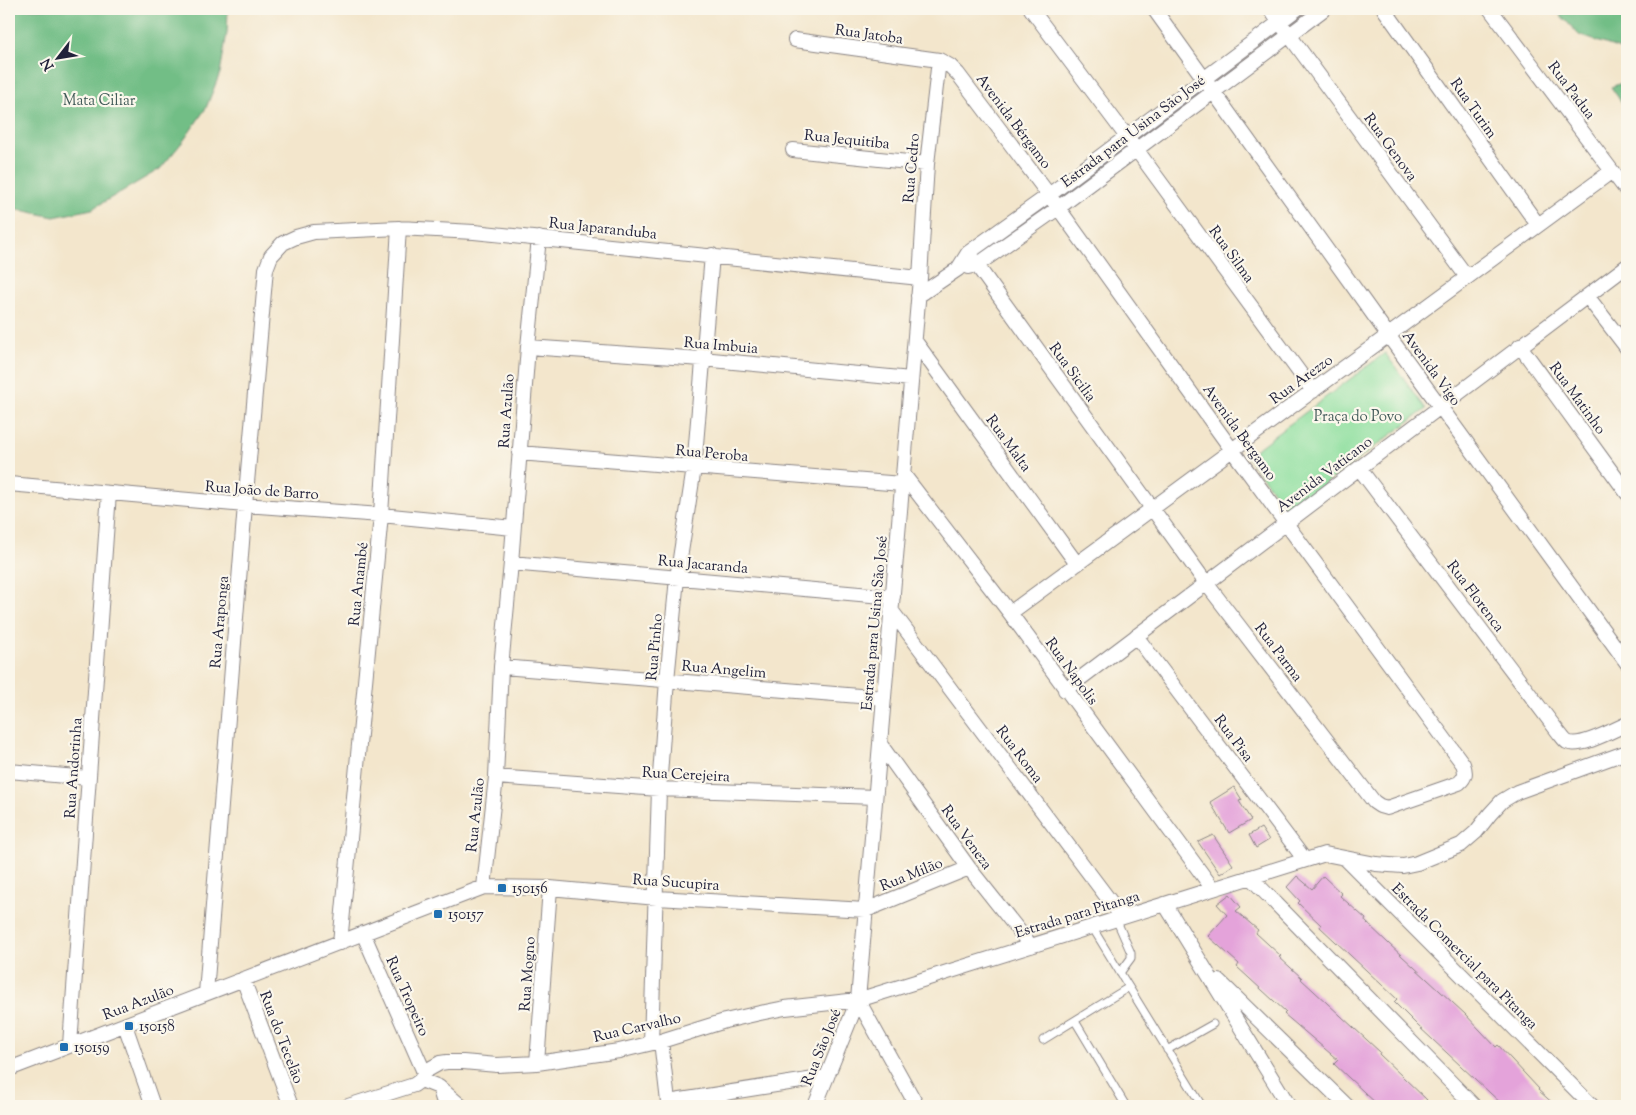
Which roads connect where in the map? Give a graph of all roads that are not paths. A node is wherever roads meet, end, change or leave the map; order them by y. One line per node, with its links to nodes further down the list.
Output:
1 (1031, 9): 14 (street, Rua Silma)
2 (1154, 9): 12 (street, Avenida Vigo)
3 (1270, 9): 8 (street, Rua Genova)
4 (1297, 9): 8 (street, Estrada para Usina São José)
5 (1324, 9): 9 (street, Estrada para Usina São José)
6 (1384, 9): 22 (street, Rua Turim)
7 (1490, 9): 18 (street, Rua Padua)
8 (1280, 22): 9 (street, Rua Genova); 12 (street, Estrada para Usina São José)
9 (1289, 34): 13 (street, Estrada para Usina São José); 31 (street, Rua Genova)
10 (795, 40): 11 (street, Rua Jatoba)
11 (939, 60): 17 (street, Rua Cedro); 20 (street, Avenida Bérgamo)
12 (1204, 78): 13 (street, Avenida Vigo); 14 (street, Estrada para Usina São José)
13 (1214, 91): 15 (street, Estrada para Usina São José); 35 (street, Avenida Vigo)
14 (1127, 137): 15 (street, Rua Silma); 20 (street, Estrada para Usina São José)
15 (1136, 149): 21 (street, Estrada para Usina São José); 42 (street, Rua Silma)
16 (793, 150): 17 (street, Rua Jequitiba)
17 (927, 164): 32 (street, Rua Cedro)
18 (1612, 171): 19 (street, Rua Padua); 22 (street, Rua Arezzo)
19 (1627, 191)
20 (1050, 195): 21 (street, Avenida Bérgamo); 25 (street, Estrada para Usina São José)
21 (1058, 208): 28 (street, Estrada para Usina São José); 44 (street, Avenida Bergamo)
22 (1538, 225): 31 (street, Rua Arezzo)
23 (399, 228): 24 (street, Rua Japaranduba); 26 (street, Rua Japaranduba); 54 (street, Rua Anambé)
24 (539, 238): 27 (street, Rua Japaranduba); 38 (street, Rua Azulão)
25 (968, 253): 28 (street, Rua Sicilia); 30 (street, Estrada para Usina São José)
26 (271, 256): 52 (street, Rua Araponga)
27 (712, 256): 32 (street, Rua Japaranduba); 40 (street, Rua Pinho)
28 (977, 265): 30 (street, Estrada para Usina São José); 53 (street, Rua Sicilia)
29 (1627, 266): 34 (street, Avenida Vaticano)
30 (958, 269): 33 (street, Estrada para Usina São José)
31 (1467, 277): 35 (street, Rua Arezzo)
32 (920, 278): 33 (street)
33 (918, 296): 36 (street, Estrada para Usina São José)
34 (1588, 296): 37 (street, Avenida Vaticano); 39 (street)
35 (1388, 335): 42 (street, Rua Arezzo); 43 (street, Avenida Vigo)
36 (914, 341): 41 (street, Estrada para Usina São José); 58 (street, Rua Malta)
37 (1520, 346): 43 (street, Avenida Vaticano); 51 (street, Rua Matinho)
38 (528, 347): 40 (street, Rua Imbuia); 45 (street, Rua Azulão)
39 (1627, 348)
40 (702, 359): 41 (street, Rua Imbuia); 46 (street, Rua Pinho)
41 (911, 379): 48 (street, Estrada para Usina São José)
42 (1313, 391): 44 (street, Rua Arezzo)
43 (1441, 406): 47 (street, Avenida Vaticano); 64 (street, Avenida Vigo)
44 (1232, 450): 53 (street, Rua Arezzo); 55 (street, Avenida Bergamo)
45 (519, 454): 46 (street, Rua Peroba); 56 (street, Rua Azulão)
46 (694, 468): 48 (street, Rua Peroba); 59 (street, Rua Pinho)
47 (1359, 468): 55 (street, Avenida Vaticano); 69 (street, Rua Florenca)
48 (903, 479): 61 (street, Estrada para Usina São José); 62 (street, Rua Napolis)
49 (9, 484): 50 (street, Rua João de Barro)
50 (109, 493): 52 (street, Rua João de Barro); 74 (street, Rua Andorinha)
51 (1627, 493)
52 (245, 505): 54 (street, Rua João de Barro); 97 (street, Rua Araponga)
53 (1152, 509): 58 (street, Rua Arezzo); 60 (street, Rua Parma)
54 (381, 515): 56 (street, Rua João de Barro); 91 (street, Rua Anambé)
55 (1286, 523): 60 (street, Avenida Vaticano); 77 (street, Avenida Bergamo)
56 (513, 528): 57 (street, Rua Azulão)
57 (511, 563): 59 (street, Rua Jacaranda); 65 (street, Rua Azulão)
58 (1077, 564): 62 (street, Rua Arezzo)
59 (677, 578): 61 (street, Rua Jacaranda); 66 (street, Rua Pinho)
60 (1206, 583): 63 (street, Avenida Vaticano); 77 (street, Rua Parma)
61 (892, 604): 68 (street, Estrada para Usina São José); 88 (street, Rua Roma)
62 (1010, 614): 67 (street, Rua Napolis)
63 (1136, 636): 67 (street, Avenida Vaticano); 79 (street, Rua Pisa)
64 (1627, 663)
65 (502, 667): 66 (street, Rua Angelim); 73 (street, Rua Azulão)
66 (667, 680): 68 (street, Rua Angelim); 75 (street, Rua Pinho)
67 (1065, 690): 84 (street, Rua Napolis)
68 (884, 698): 70 (street, Estrada para Usina São José)
69 (1627, 724)
70 (880, 744): 76 (street, Estrada para Usina São José); 80 (street, Rua Veneza)
71 (1627, 752): 78 (street)
72 (9, 771): 74 (street)
73 (496, 777): 75 (street, Rua Cerejeira); 82 (street, Rua Azulão)
74 (88, 778): 104 (street, Rua Andorinha)
75 (659, 789): 76 (street, Rua Cerejeira); 85 (street, Rua Pinho)
76 (875, 798): 87 (street, Estrada para Usina São José)
77 (1387, 808)
78 (1345, 858): 79 (street); 124 (street, Estrada Comercial para Pitanga)
79 (1305, 860): 81 (street, Estrada para Pitanga)
80 (969, 868): 87 (street, Rua Milão); 92 (street, Rua Veneza)
81 (1250, 877): 84 (street, Estrada para Pitanga); 123 (street)
82 (484, 887): 83 (street, Rua Sucupira); 90 (street, Rua Azulão)
83 (550, 888): 85 (street, Rua Sucupira); 106 (street, Rua Mogno)
84 (1212, 889): 86 (street, Estrada para Pitanga)
85 (657, 898): 87 (street, Rua Sucupira); 103 (street, Rua Pinho)
86 (1165, 904): 88 (street, Estrada para Pitanga); 93 (street)
87 (866, 910): 98 (street, Estrada para Usina São José)
88 (1119, 918): 89 (street, Estrada para Pitanga); 94 (lane)
89 (1092, 926): 92 (street, Estrada para Pitanga); 94 (lane)
90 (363, 933): 91 (street, Rua Azulão); 108 (street, Rua Tropeiro)
91 (340, 942): 95 (street, Rua Azulão)
92 (1031, 946): 98 (street, Estrada para Pitanga)
93 (1204, 966): 121 (street); 122 (street)
94 (1120, 973): 96 (lane)
95 (243, 979): 97 (street, Rua Azulão); 113 (street, Rua do Tecelão)
96 (1129, 987): 99 (lane); 105 (lane)
97 (206, 993): 101 (street, Rua Azulão)
98 (858, 1000): 103 (street, Rua Carvalho); 109 (street, Rua São José); 118 (street)
99 (1075, 1021): 102 (lane); 119 (lane)
100 (1213, 1024): 105 (lane)
101 (125, 1025): 104 (street, Rua Azulão); 112 (street)
102 (1043, 1040)
103 (656, 1042): 106 (street, Rua Carvalho); 111 (street, Rua Pinho)
104 (70, 1045): 107 (street, Rua Azulão)
105 (1167, 1050): 120 (lane)
106 (537, 1063): 108 (street, Rua Carvalho)
107 (9, 1069)
108 (422, 1076): 110 (street); 114 (street, Rua Carvalho)
109 (827, 1077): 111 (street); 117 (street, Rua São José)
110 (440, 1087): 115 (street); 116 (street)
111 (666, 1105)
112 (153, 1106)
113 (290, 1106)
114 (348, 1106)
115 (445, 1106)
116 (461, 1106)
117 (815, 1106)
118 (917, 1106)
119 (1126, 1106)
120 (1202, 1106)
121 (1289, 1106)
122 (1347, 1106)
123 (1474, 1106)
124 (1592, 1106)

